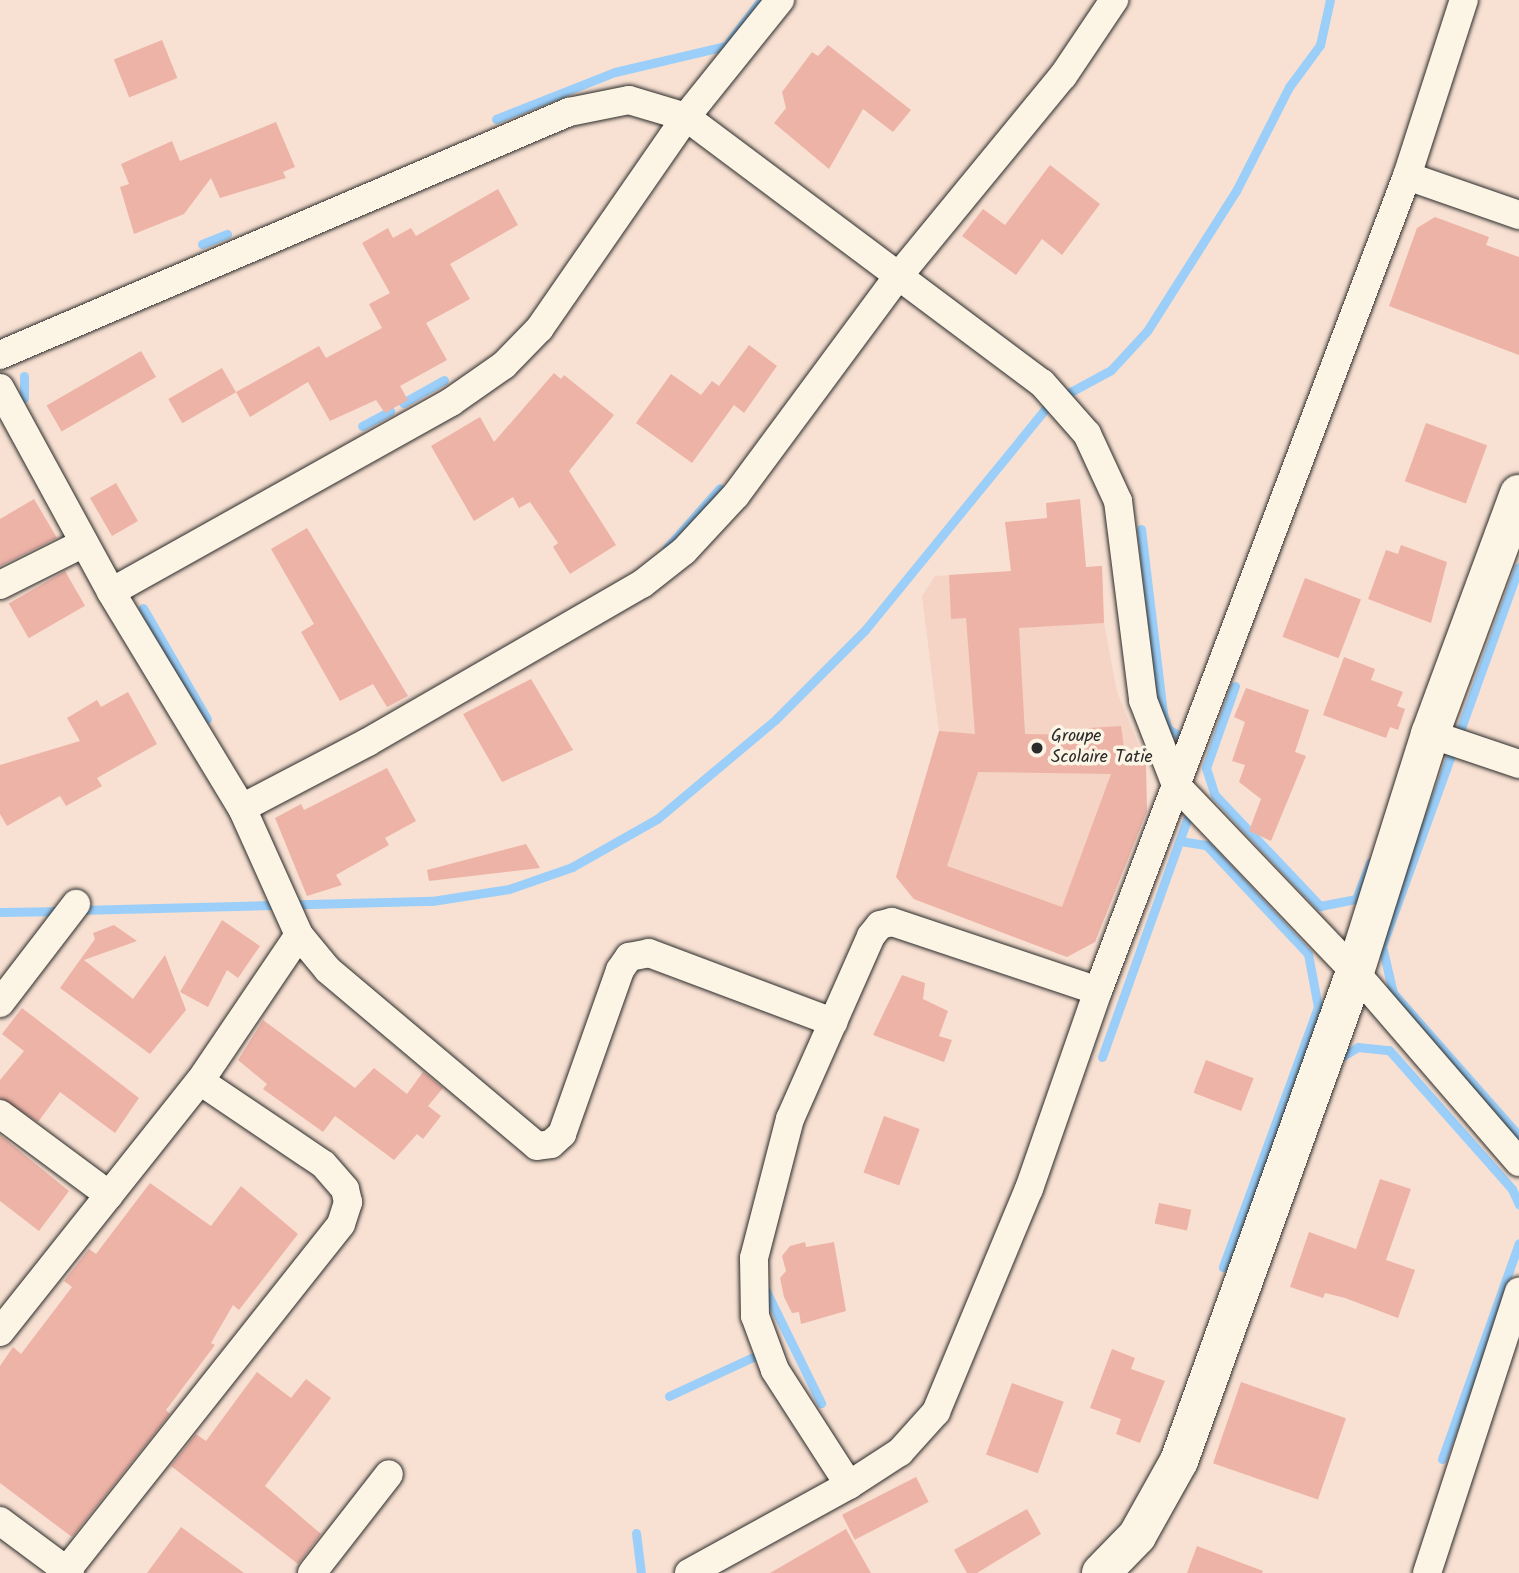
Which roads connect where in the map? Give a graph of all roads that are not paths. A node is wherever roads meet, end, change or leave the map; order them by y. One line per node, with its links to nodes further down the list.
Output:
1 (780, 0): 4 (street)
2 (1114, 0): 7 (street)
3 (1464, 0): 5 (street)
4 (686, 117): 7 (street); 8 (street); 13 (street)
5 (1407, 176): 6 (street); 16 (street)
6 (1519, 215)
7 (895, 279): 16 (street); 17 (street)
8 (0, 355)
9 (0, 388): 11 (street)
10 (1519, 494): 14 (main road)
11 (84, 543): 12 (street); 13 (street)
12 (0, 585)
13 (111, 592): 17 (street)
14 (1430, 734): 15 (street); 20 (main road)
15 (1519, 764)
16 (1177, 785): 20 (street); 21 (street)
17 (242, 808): 19 (street)
18 (76, 904): 22 (street)
19 (299, 935): 23 (street); 24 (street)
20 (1355, 972): 26 (street); 36 (main road)
21 (1098, 991): 23 (street); 31 (street)
22 (0, 1003)
23 (833, 1023): 31 (street)
24 (200, 1081): 27 (street); 33 (street)
25 (0, 1114): 27 (street)
26 (1519, 1162)
27 (109, 1195): 29 (street)
28 (1517, 1305): 37 (street)
29 (0, 1332)
30 (389, 1474): 34 (street)
31 (849, 1485): 35 (street)
32 (0, 1521): 33 (street)
33 (68, 1572)
34 (312, 1573)
35 (689, 1573)
36 (1101, 1573)
37 (1427, 1573)

